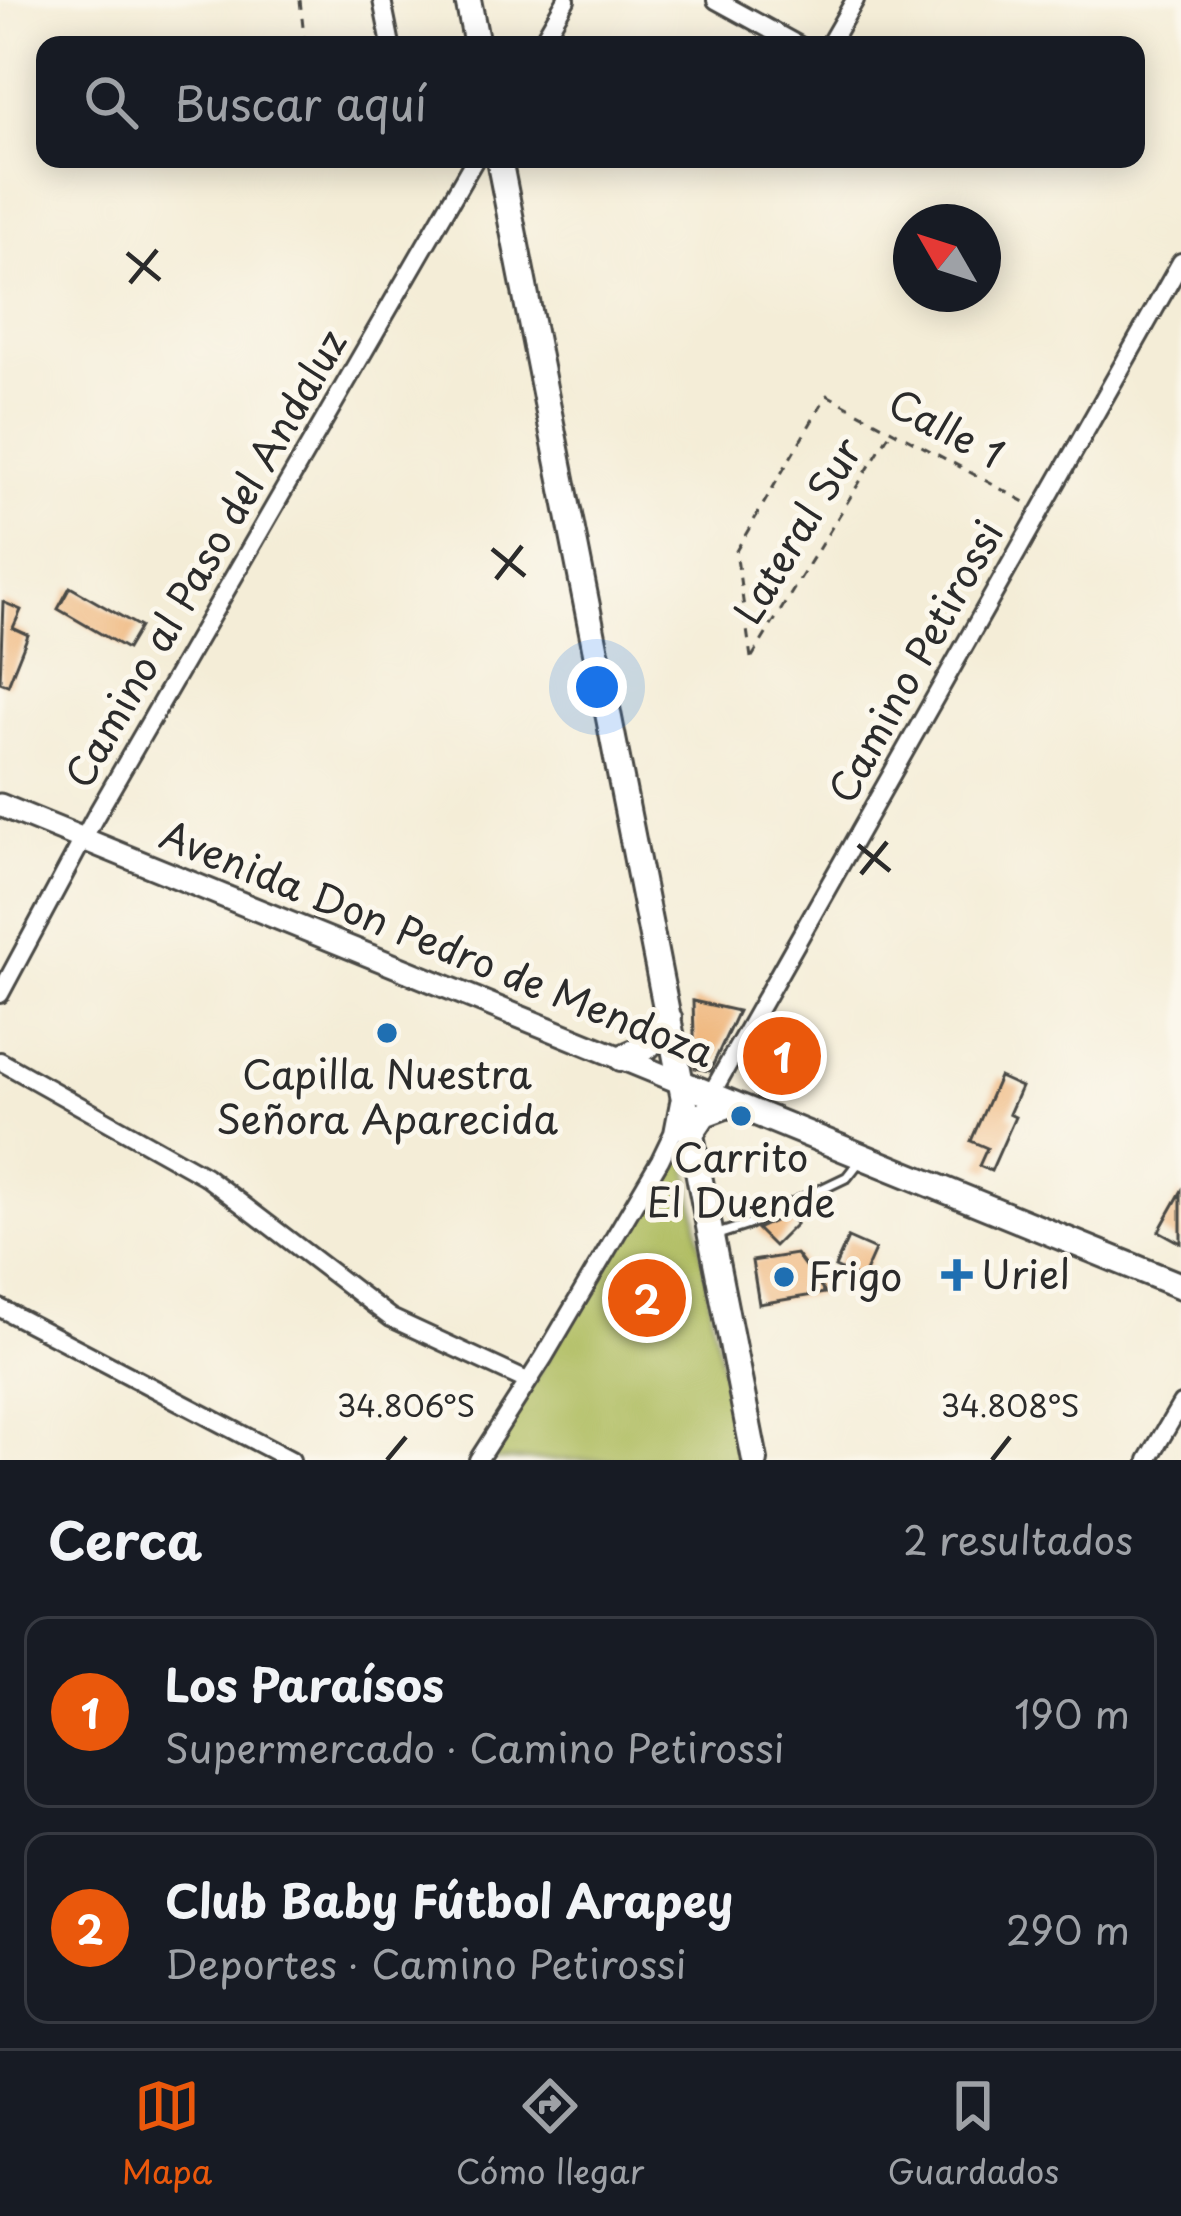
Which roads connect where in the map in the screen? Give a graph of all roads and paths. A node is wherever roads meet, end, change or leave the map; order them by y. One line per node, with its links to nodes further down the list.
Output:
1 (300, 0): 7 (path)
2 (382, 0): 8 (street)
3 (468, 0): 9 (main road)
4 (566, 0): 10 (street)
5 (716, 0): 11 (street)
6 (855, 0): 12 (street)
7 (304, 36)
8 (389, 36)
9 (475, 36)
10 (545, 36)
11 (782, 36)
12 (834, 36)
13 (470, 168): 20 (street, Camino al Paso del Andaluz)
14 (502, 168): 22 (main road)
15 (1181, 262): 17 (street, Camino Petirossi)
16 (891, 431): 17 (path, Calle 1); 18 (path, Lateral Sur); 18 (path, Calle 1)
17 (1039, 509): 26 (street, Camino Petirossi)
18 (751, 658)
19 (0, 805): 20 (street, Avenida Don Pedro de Mendoza)
20 (84, 838): 21 (street, Camino al Paso del Andaluz); 23 (street, Avenida Don Pedro de Mendoza)
21 (0, 994)
22 (669, 1018): 23 (main road); 25 (main road)
23 (621, 1058): 25 (street, Avenida Don Pedro de Mendoza)
24 (0, 1061): 32 (street)
25 (682, 1083): 26 (main road, Avenida Don Pedro de Mendoza); 27 (main road); 32 (street)
26 (720, 1100): 27 (main road); 28 (main road, Avenida Don Pedro de Mendoza)
27 (692, 1132): 29 (main road)
28 (863, 1154): 29 (lane); 30 (main road, Avenida Don Pedro de Mendoza)
29 (712, 1237): 36 (main road)
30 (1181, 1286)
31 (0, 1308): 34 (street)
32 (527, 1381): 35 (street)
33 (1181, 1404): 37 (street)
34 (291, 1460)
35 (478, 1460)
36 (755, 1460)
37 (1148, 1460)

